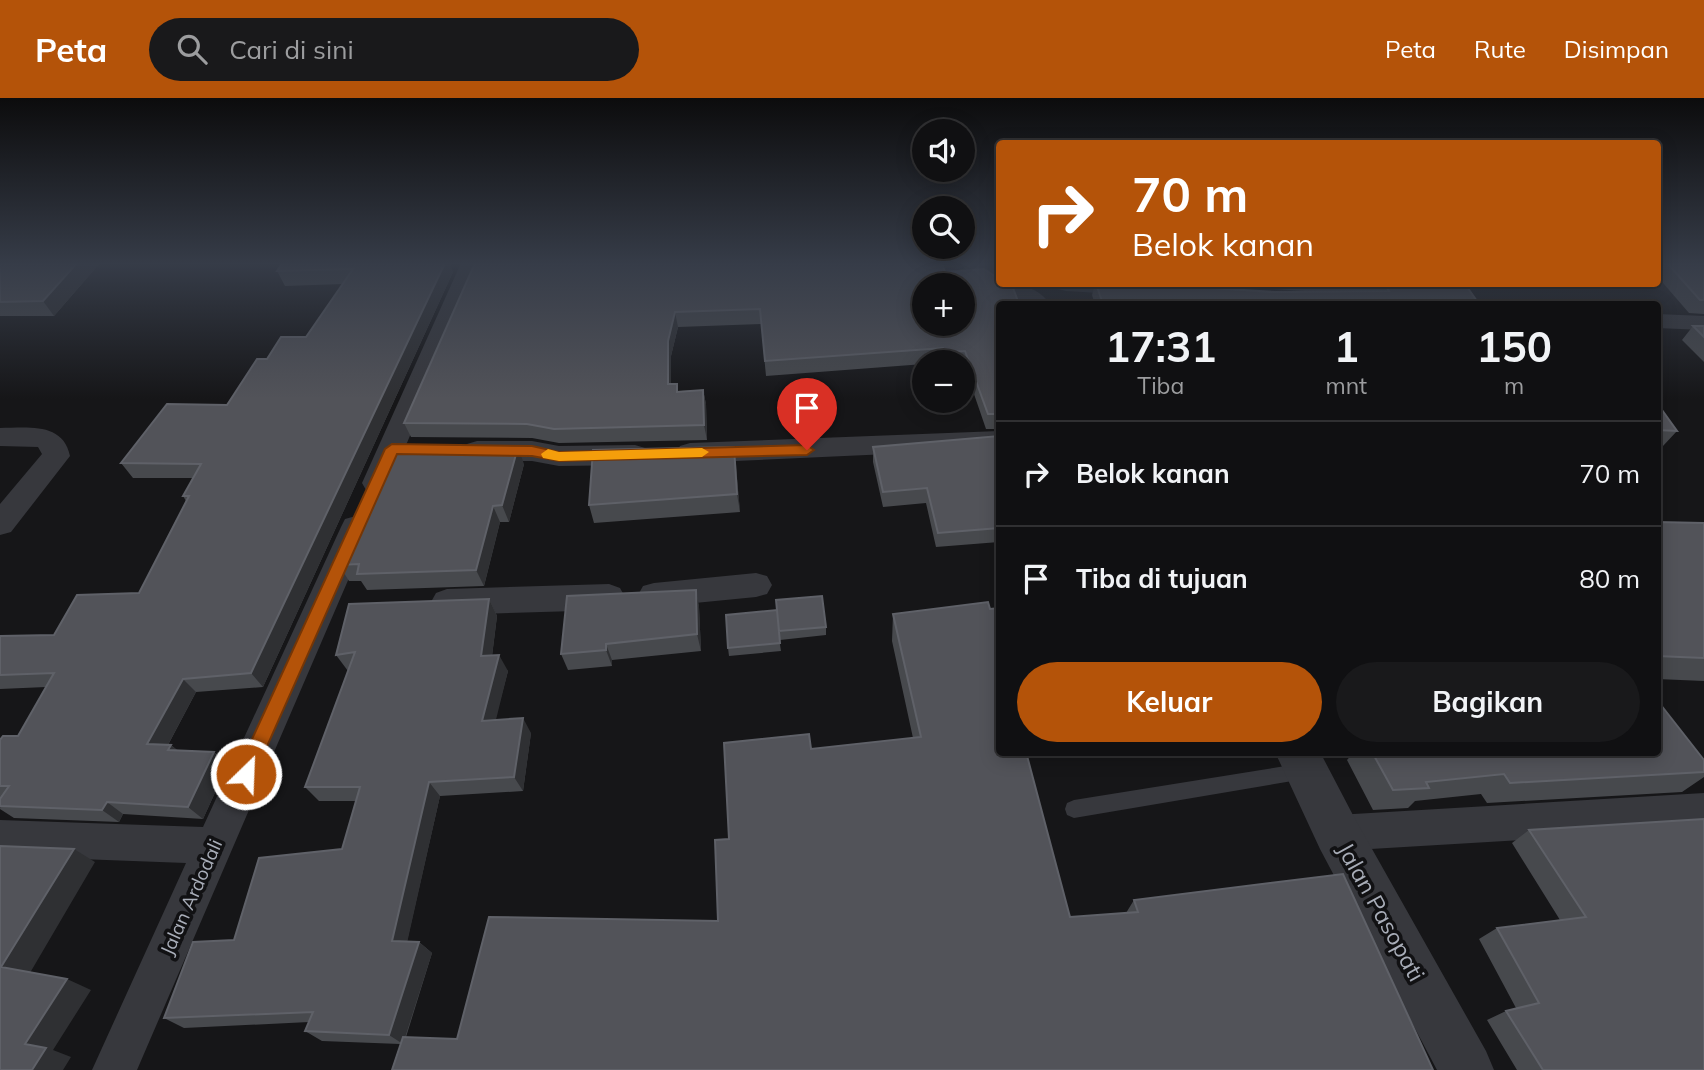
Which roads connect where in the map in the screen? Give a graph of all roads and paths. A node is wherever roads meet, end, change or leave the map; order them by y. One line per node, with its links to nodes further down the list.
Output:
1 (459, 308): 6 (street, Jalan Ardodali)
2 (1661, 321): 3 (street)
3 (1704, 323)
4 (0, 437): 7 (street)
5 (996, 440): 6 (street)
6 (420, 450): 15 (street, Jalan Ardodali)
7 (0, 524)
8 (756, 585): 9 (street)
9 (415, 604)
10 (1302, 761): 11 (lane); 13 (street, Jalan Pasopati)
11 (1074, 809)
12 (1704, 811): 13 (street)
13 (1337, 833): 17 (street, Jalan Pasopati)
14 (0, 838): 15 (street)
15 (214, 845): 16 (street, Jalan Ardodali)
16 (114, 1070)
17 (1467, 1070)

